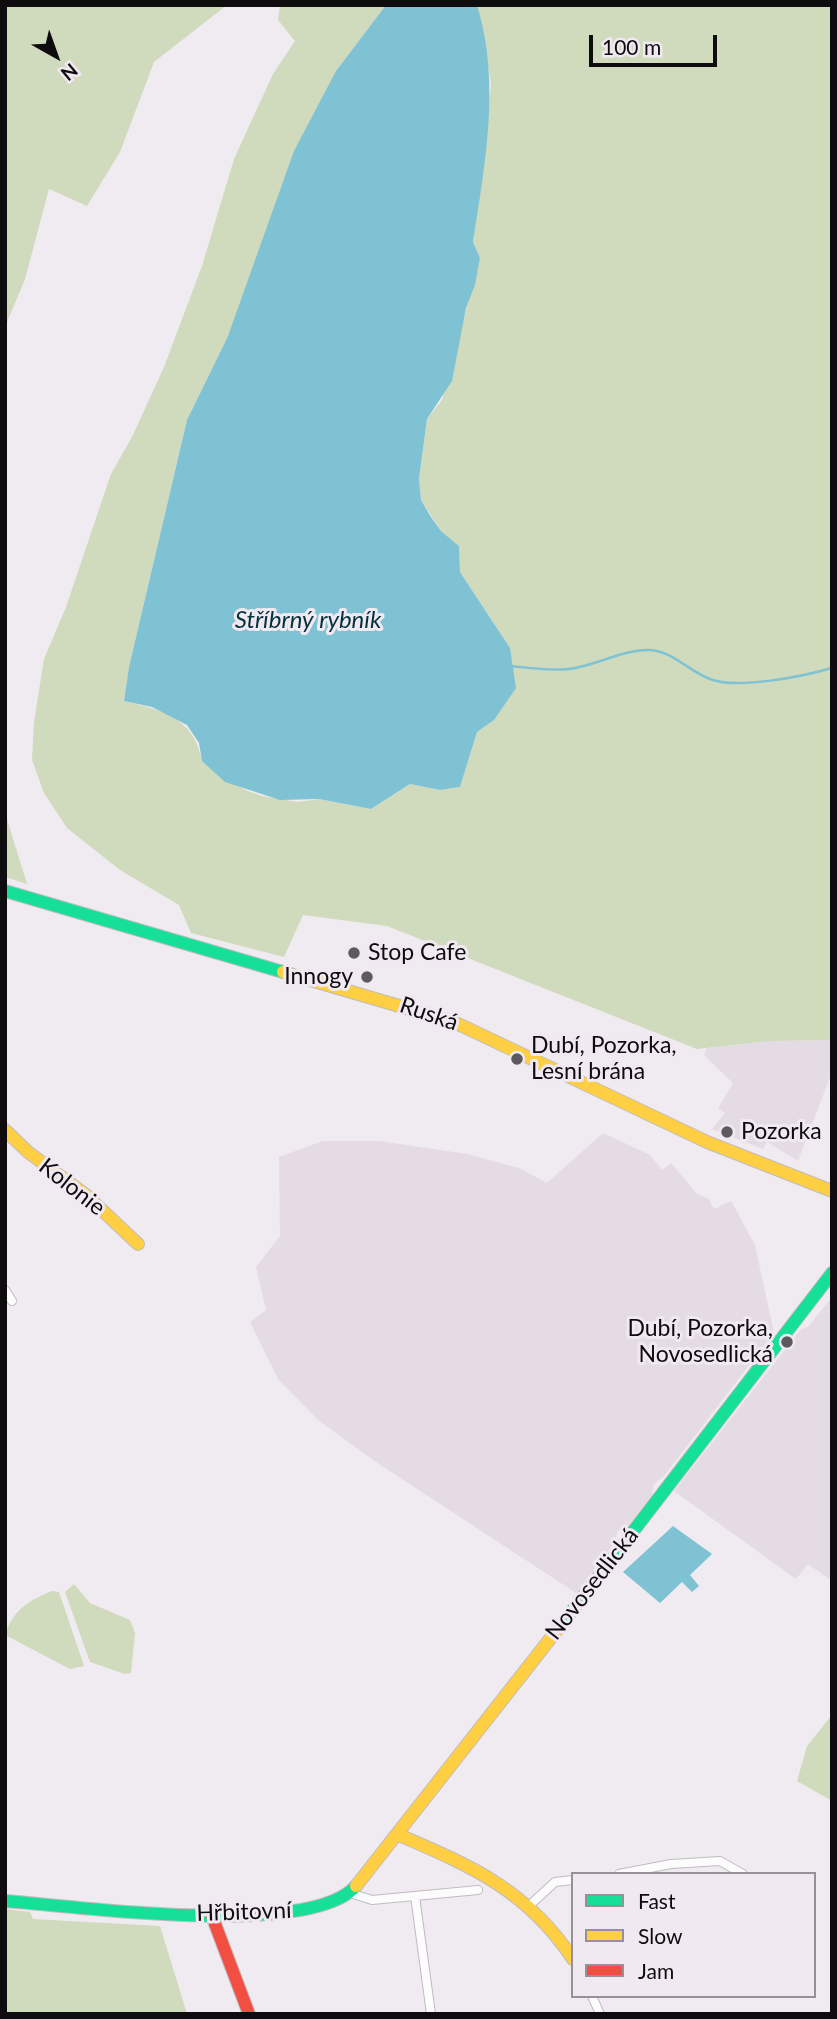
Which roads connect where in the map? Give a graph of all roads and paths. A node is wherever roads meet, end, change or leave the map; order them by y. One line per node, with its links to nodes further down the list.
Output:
1 (5, 891): 3 (street, Ruská)
2 (5, 1129): 4 (street, Kolonie)
3 (832, 1191)
4 (138, 1244)
5 (832, 1273): 8 (street, Novosedlická)
6 (5, 1290): 7 (street)
7 (12, 1301)
8 (399, 1835): 13 (street, Novosedlická); 16 (street)
9 (629, 1872): 10 (street)
10 (739, 1872)
11 (571, 1880): 16 (street)
12 (478, 1889): 14 (street)
13 (350, 1892): 14 (street); 17 (street, Hřbitovní)
14 (415, 1896): 21 (street)
15 (5, 1901): 17 (street, Hřbitovní)
16 (531, 1903): 18 (street)
17 (212, 1916): 20 (street)
18 (571, 1956)
19 (593, 1998): 22 (street)
20 (249, 2014)
21 (431, 2014)
22 (600, 2014)

